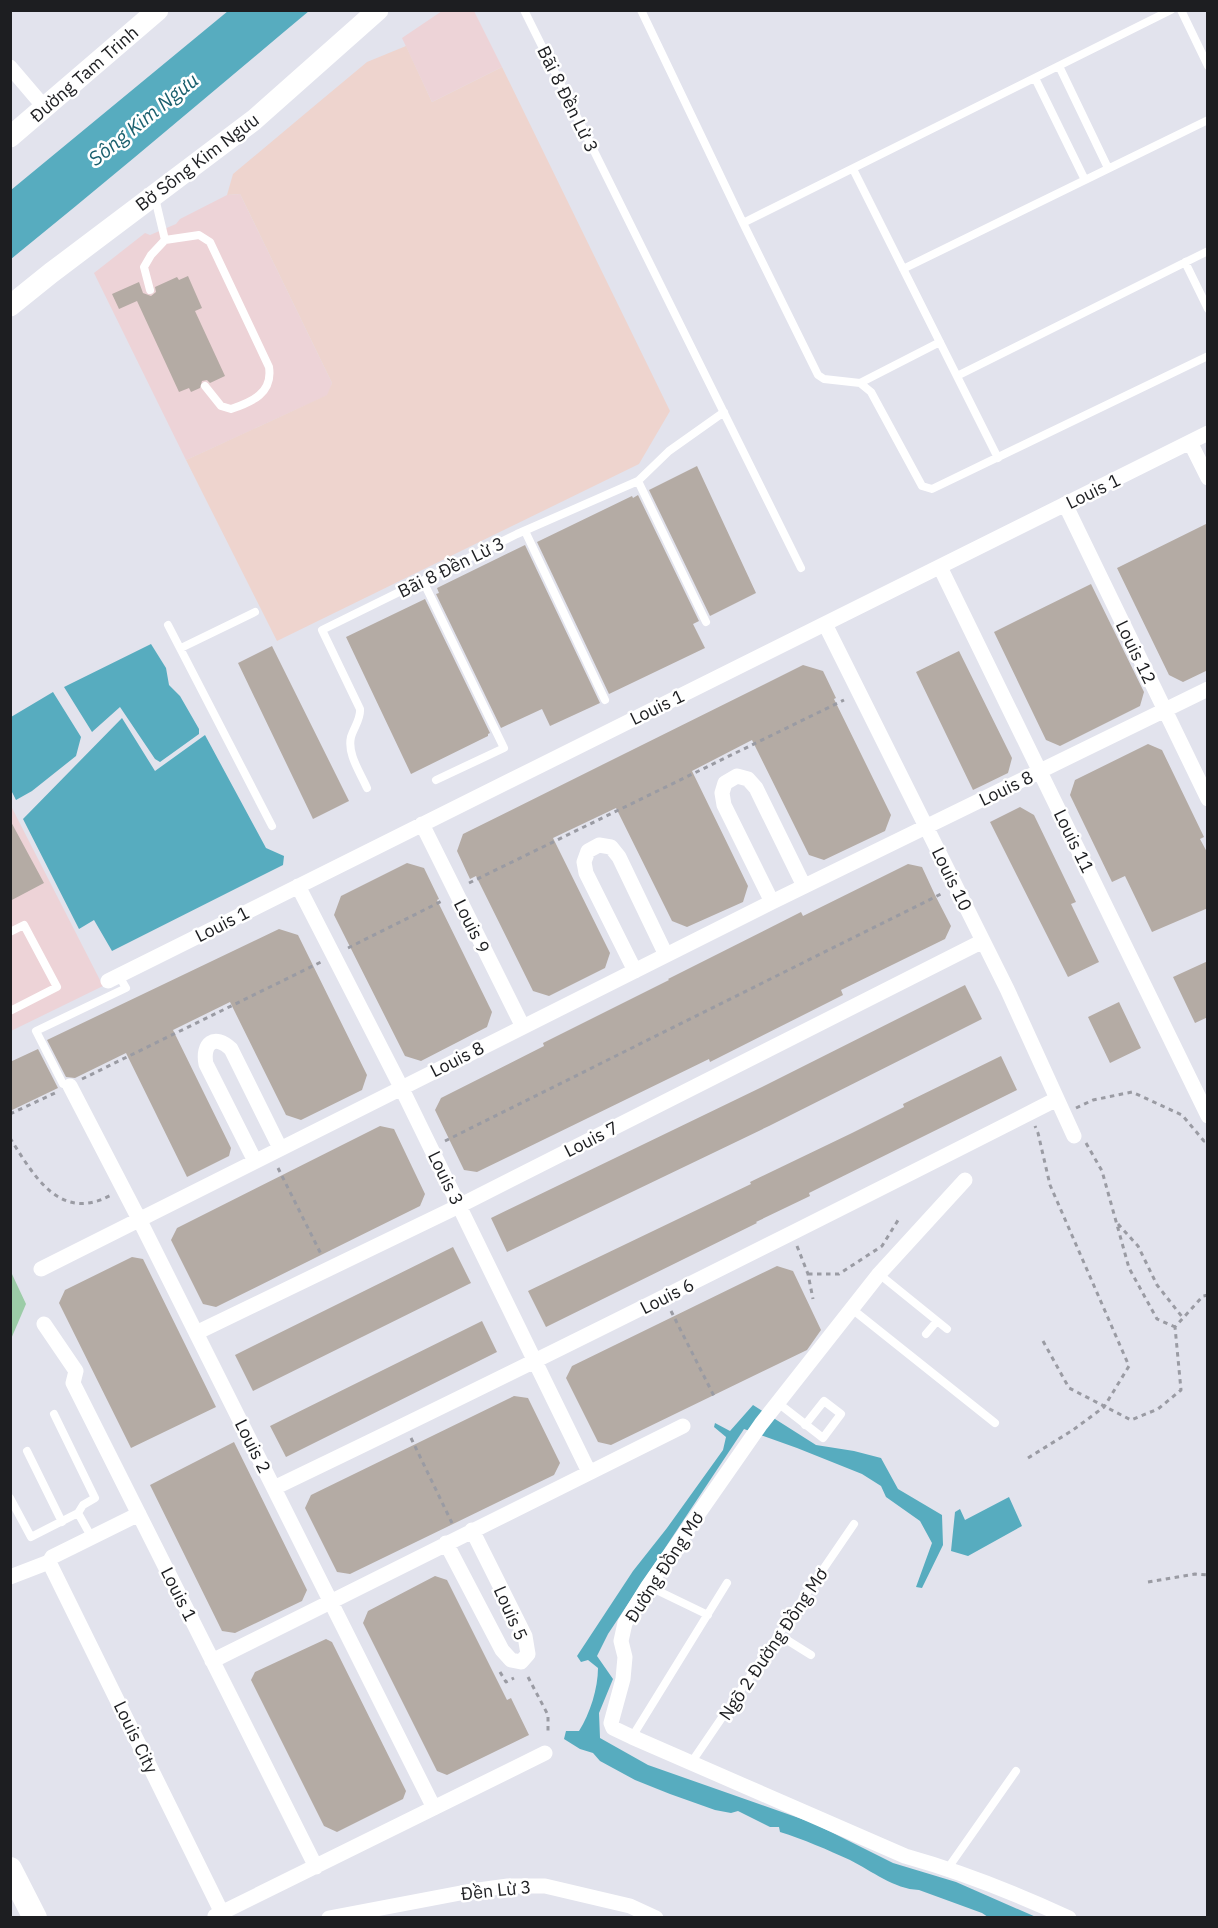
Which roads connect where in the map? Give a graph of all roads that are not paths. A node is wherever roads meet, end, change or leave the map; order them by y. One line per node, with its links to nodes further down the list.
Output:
1 (158, 10): 11 (street, Đường Tam Trinh)
2 (378, 10): 17 (street, Bờ Sông Kim Ngưu)
3 (524, 10): 31 (lane, Bãi 8 Đền Lừ 3)
4 (641, 10): 18 (lane)
5 (1171, 10): 7 (lane)
6 (1181, 10): 8 (lane)
7 (1059, 66): 10 (lane); 14 (lane)
8 (1208, 66)
9 (10, 67): 11 (street)
10 (1035, 78): 15 (lane); 16 (lane)
11 (45, 108): 13 (street, Đường Tam Trinh)
12 (1208, 120): 14 (lane)
13 (10, 137)
14 (1108, 168): 16 (lane)
15 (853, 169): 18 (lane); 22 (lane)
16 (1085, 180): 22 (lane)
17 (155, 195): 19 (lane); 24 (street, Bờ Sông Kim Ngưu)
18 (743, 223): 29 (lane)
19 (165, 240): 23 (lane); 30 (lane)
20 (1208, 251): 21 (lane)
21 (1185, 262): 25 (lane); 28 (lane)
22 (903, 269): 26 (lane)
23 (150, 290)
24 (10, 306)
25 (1208, 309)
26 (940, 342): 28 (lane); 29 (lane)
27 (1208, 356): 34 (lane)
28 (957, 376): 34 (lane)
29 (860, 383): 34 (lane)
30 (205, 386)
31 (724, 412): 36 (lane, Bãi 8 Đền Lừ 3); 40 (lane, Bãi 8 Đền Lừ 3)
32 (1208, 433): 33 (street, Louis 1)
33 (1190, 442): 35 (street); 37 (street, Louis 1)
34 (998, 458)
35 (1208, 478)
36 (638, 481): 38 (lane, Bãi 8 Đền Lừ 3); 43 (lane)
37 (1065, 504): 39 (street, Louis 1); 49 (street, Louis 12)
38 (525, 531): 41 (lane, Bãi 8 Đền Lừ 3); 48 (lane)
39 (939, 567): 44 (street, Louis 1); 50 (street, Louis 11)
40 (801, 568)
41 (423, 581): 51 (lane); 52 (lane, Bãi 8 Đền Lừ 3)
42 (255, 612): 46 (lane)
43 (706, 622)
44 (825, 624): 54 (street, Louis 1); 56 (street, Louis 10)
45 (168, 625): 46 (lane)
46 (181, 648): 55 (lane)
47 (1208, 689): 49 (street, Louis 8)
48 (605, 700)
49 (1164, 710): 50 (street, Louis 8); 53 (street, Louis 12)
50 (1040, 771): 56 (street, Louis 8); 70 (street, Louis 11)
51 (436, 780)
52 (367, 788)
53 (1208, 799)
54 (422, 824): 57 (street, Louis 1); 66 (street, Louis 9)
55 (272, 826)
56 (926, 826): 58 (street, Louis 8); 61 (street, Louis 10)
57 (298, 886): 64 (street, Louis 1); 68 (street, Louis 3)
58 (804, 886): 59 (street, Louis 8); 59 (street)
59 (772, 902): 62 (street, Louis 8)
60 (10, 932): 65 (lane)
61 (983, 941): 69 (street, Louis 10); 75 (street, Louis 7)
62 (666, 955): 63 (street, Louis 8); 63 (street)
63 (635, 971): 66 (street, Louis 8)
64 (113, 978): 67 (lane)
65 (10, 1011)
66 (523, 1027): 68 (street, Louis 8)
67 (70, 1086): 76 (street, Louis 2)
68 (401, 1088): 72 (street, Louis 8); 75 (street, Louis 3)
69 (1057, 1099): 71 (street, Louis 10); 85 (street, Louis 6)
70 (1208, 1116)
71 (1074, 1136)
72 (280, 1148): 73 (street, Louis 8); 73 (street)
73 (255, 1161): 76 (street, Louis 8)
74 (965, 1180): 78 (street, Đường Đồng Mơ)
75 (459, 1206): 83 (street, Louis 7); 85 (street, Louis 3)
76 (139, 1219): 77 (street, Louis 8); 83 (street, Louis 2)
77 (41, 1269)
78 (879, 1274): 79 (street, Đường Đồng Mơ); 80 (lane)
79 (852, 1309): 86 (street, Đường Đồng Mơ); 88 (lane)
80 (937, 1320): 82 (lane); 84 (lane)
81 (44, 1324): 96 (street, Louis 1)
82 (947, 1329)
83 (196, 1333): 93 (street, Louis 2)
84 (926, 1334)
85 (535, 1362): 92 (street, Louis 3); 93 (street, Louis 6)
86 (778, 1402): 89 (lane); 105 (street, Đường Đồng Mơ)
87 (54, 1414): 95 (lane)
88 (994, 1423)
89 (805, 1425): 89 (lane)
90 (683, 1426): 92 (street)
91 (27, 1451): 97 (lane)
92 (589, 1472): 99 (street)
93 (274, 1488): 106 (street, Louis 2)
94 (10, 1498): 97 (lane)
95 (78, 1513): 97 (lane); 100 (lane)
96 (139, 1514): 100 (street); 110 (street, Louis 1)
97 (62, 1522)
98 (854, 1524): 108 (lane, Ngõ 2 Đường Đồng Mơ)
99 (472, 1530): 101 (street); 101 (street, Louis 5)
100 (92, 1538): 102 (street)
101 (446, 1543): 106 (street)
102 (49, 1562): 103 (street); 119 (street, Louis City)
103 (10, 1577)
104 (727, 1583): 107 (lane)
105 (648, 1586): 107 (lane); 111 (street, Đường Đồng Mơ)
106 (331, 1602): 110 (street); 115 (street, Louis 2)
107 (708, 1615): 111 (lane)
108 (779, 1635): 109 (lane); 113 (lane, Ngõ 2 Đường Đồng Mơ)
109 (811, 1655)
110 (213, 1661): 116 (street, Louis 1)
111 (632, 1737): 113 (street, Đường Đồng Mơ)
112 (545, 1753): 115 (street, Louis City)
113 (691, 1763): 117 (street, Đường Đồng Mơ)
114 (1016, 1771): 117 (lane)
115 (434, 1808): 116 (street, Louis City)
116 (316, 1868): 119 (street, Louis City)
117 (948, 1868): 123 (street, Đường Đồng Mơ)
118 (10, 1869): 120 (main road)
119 (217, 1915)
120 (35, 1917)
121 (332, 1917): 122 (street, Đền Lừ 3)
122 (656, 1917)
123 (1069, 1917)

